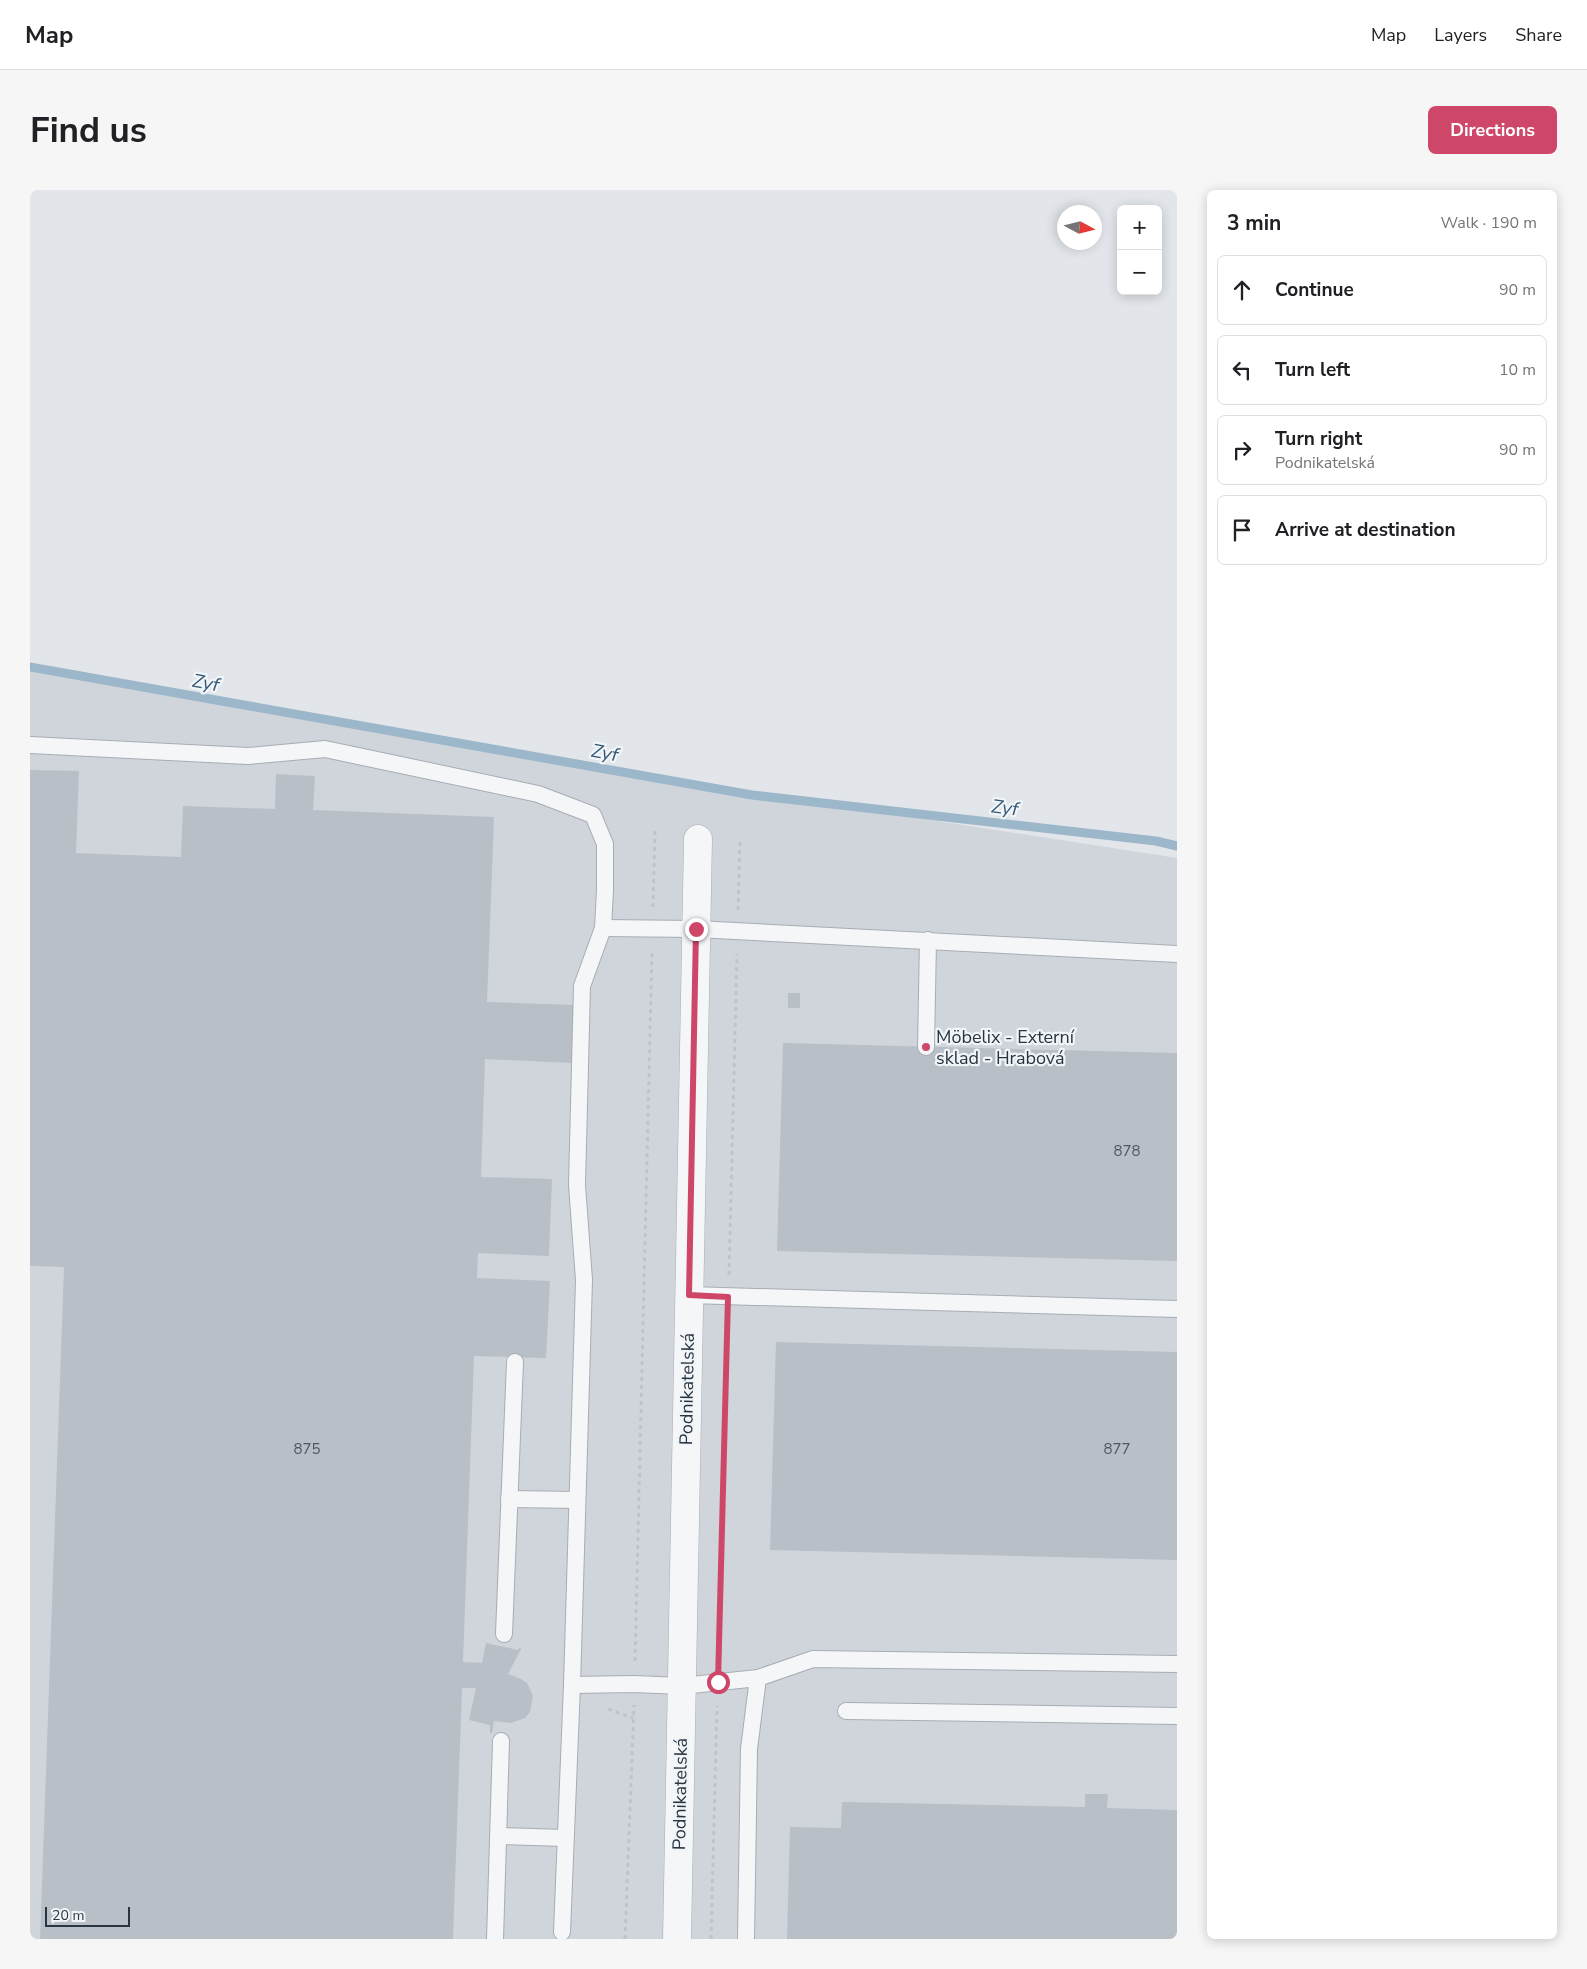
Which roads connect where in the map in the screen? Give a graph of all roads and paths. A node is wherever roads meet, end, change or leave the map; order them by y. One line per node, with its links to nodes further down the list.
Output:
1 (30, 746): 5 (lane)
2 (655, 830): 6 (path)
3 (740, 838): 8 (path)
4 (698, 839): 7 (street, Podnikatelská)
5 (603, 928): 6 (lane); 17 (lane)
6 (652, 928): 7 (lane); 22 (path)
7 (696, 929): 8 (lane); 12 (street, Podnikatelská)
8 (737, 931): 9 (lane); 13 (path)
9 (928, 940): 10 (lane); 11 (lane)
10 (1177, 954)
11 (926, 1047)
12 (689, 1295): 13 (lane); 24 (street, Podnikatelská)
13 (728, 1297): 14 (lane); 21 (path)
14 (1177, 1309)
15 (515, 1362): 16 (lane)
16 (509, 1499): 17 (lane); 18 (lane)
17 (577, 1500): 23 (lane)
18 (504, 1634)
19 (1177, 1664): 20 (lane)
20 (758, 1678): 21 (lane); 35 (lane)
21 (718, 1682): 24 (lane); 34 (path)
22 (634, 1684): 23 (lane); 24 (lane); 32 (path)
23 (572, 1685): 29 (lane)
24 (682, 1686): 33 (street, Podnikatelská)
25 (846, 1711): 26 (lane)
26 (1177, 1716)
27 (501, 1741): 28 (lane)
28 (499, 1836): 29 (lane); 31 (lane)
29 (566, 1838): 30 (lane)
30 (562, 1932)
31 (495, 1939)
32 (625, 1939)
33 (677, 1939)
34 (711, 1939)
35 (746, 1939)

